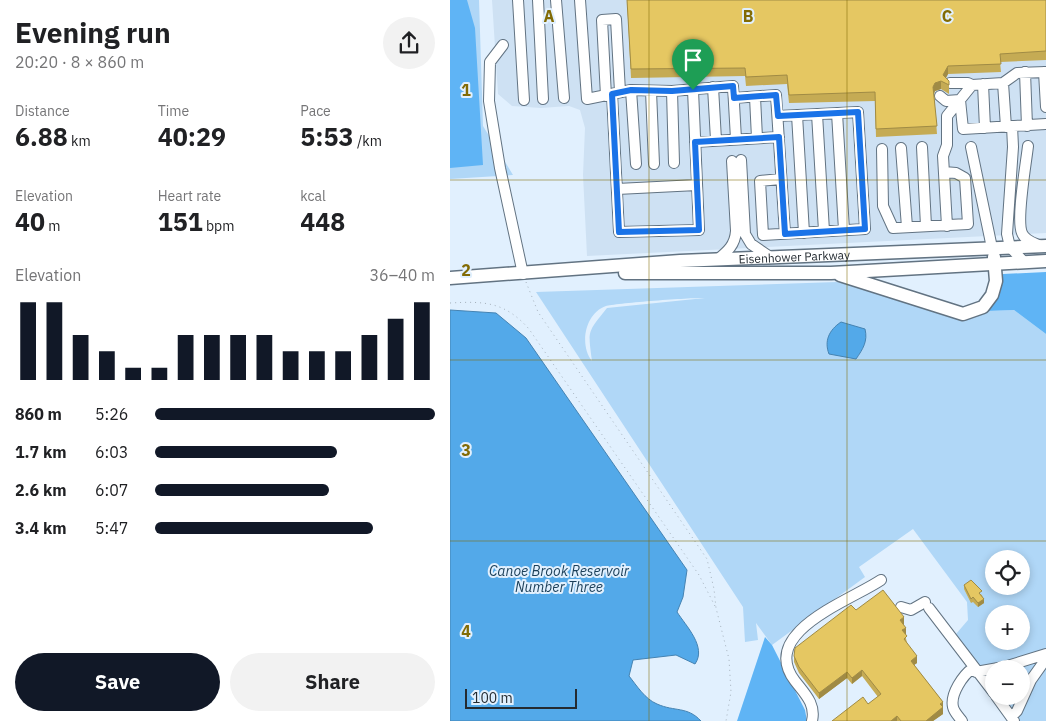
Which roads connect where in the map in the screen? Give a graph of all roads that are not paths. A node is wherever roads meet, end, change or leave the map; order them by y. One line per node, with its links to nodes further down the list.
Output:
1 (518, 0): 23 (lane)
2 (538, 0): 22 (lane)
3 (556, 0): 20 (lane)
4 (580, 0): 17 (lane)
5 (503, 45): 68 (lane)
6 (1025, 72): 7 (lane); 8 (lane); 31 (lane)
7 (1045, 72): 25 (lane)
8 (1003, 83): 10 (lane); 32 (lane)
9 (950, 84): 11 (lane)
10 (983, 84): 11 (lane); 33 (lane)
11 (972, 85): 24 (lane)
12 (713, 87): 14 (lane); 21 (lane); 37 (lane)
13 (631, 90): 15 (lane); 17 (lane); 45 (lane)
14 (693, 90): 16 (lane); 38 (lane)
15 (651, 91): 16 (lane); 46 (lane)
16 (672, 91): 44 (lane)
17 (612, 94): 17 (lane); 50 (lane)
18 (940, 96): 24 (lane)
19 (755, 97): 21 (lane); 29 (lane); 35 (lane)
20 (564, 98)
21 (734, 98): 36 (lane)
22 (543, 99)
23 (524, 100)
24 (960, 100): 33 (lane); 47 (lane)
25 (1046, 107)
26 (837, 113): 27 (lane); 54 (lane); 54 (lane)
27 (817, 114): 28 (lane); 55 (lane)
28 (797, 115): 29 (lane); 56 (lane)
29 (778, 116): 34 (lane)
30 (1046, 124): 31 (lane)
31 (1027, 126): 32 (lane)
32 (1009, 127): 33 (lane); 59 (lane)
33 (985, 128)
34 (779, 137): 35 (lane); 48 (lane)
35 (757, 138): 36 (lane)
36 (736, 139): 37 (lane)
37 (716, 140): 38 (lane)
38 (695, 142): 49 (lane)
39 (1028, 146): 58 (lane)
40 (922, 147): 51 (lane)
41 (972, 147): 60 (lane)
42 (901, 148): 53 (lane)
43 (882, 149): 53 (lane)
44 (674, 163)
45 (636, 164)
46 (654, 164)
47 (944, 172): 52 (lane); 52 (lane)
48 (781, 179): 57 (lane); 57 (lane)
49 (697, 184): 50 (lane); 50 (lane)
50 (618, 189)
51 (926, 226): 52 (lane); 53 (lane)
52 (947, 226)
53 (907, 227)
54 (844, 230): 55 (lane)
55 (824, 232): 56 (lane)
56 (804, 233): 57 (lane)
57 (785, 234)
58 (1044, 246): 59 (main road, Eisenhower Parkway)
59 (1010, 247): 60 (main road, Eisenhower Parkway); 64 (lane)
60 (992, 248): 61 (main road, Eisenhower Parkway); 65 (main road)
61 (770, 258): 62 (main road, Eisenhower Parkway); 62 (lane)
62 (717, 260): 67 (main road, Eisenhower Parkway)
63 (1046, 261): 64 (main road, Eisenhower Parkway)
64 (1024, 262): 65 (main road, Eisenhower Parkway)
65 (996, 263): 66 (main road, Eisenhower Parkway); 66 (main road)
66 (830, 272): 67 (main road, Eisenhower Parkway)
67 (543, 273): 68 (main road, Eisenhower Parkway)
68 (523, 274): 69 (main road, Eisenhower Parkway)
69 (450, 278)
70 (881, 580): 78 (lane)
71 (901, 607): 74 (lane)
72 (1046, 654): 74 (lane)
73 (1046, 659): 77 (lane)
74 (975, 670): 75 (lane); 79 (lane)
75 (985, 682)
76 (1002, 705): 77 (lane)
77 (1013, 719)
78 (812, 721)
79 (962, 721)

